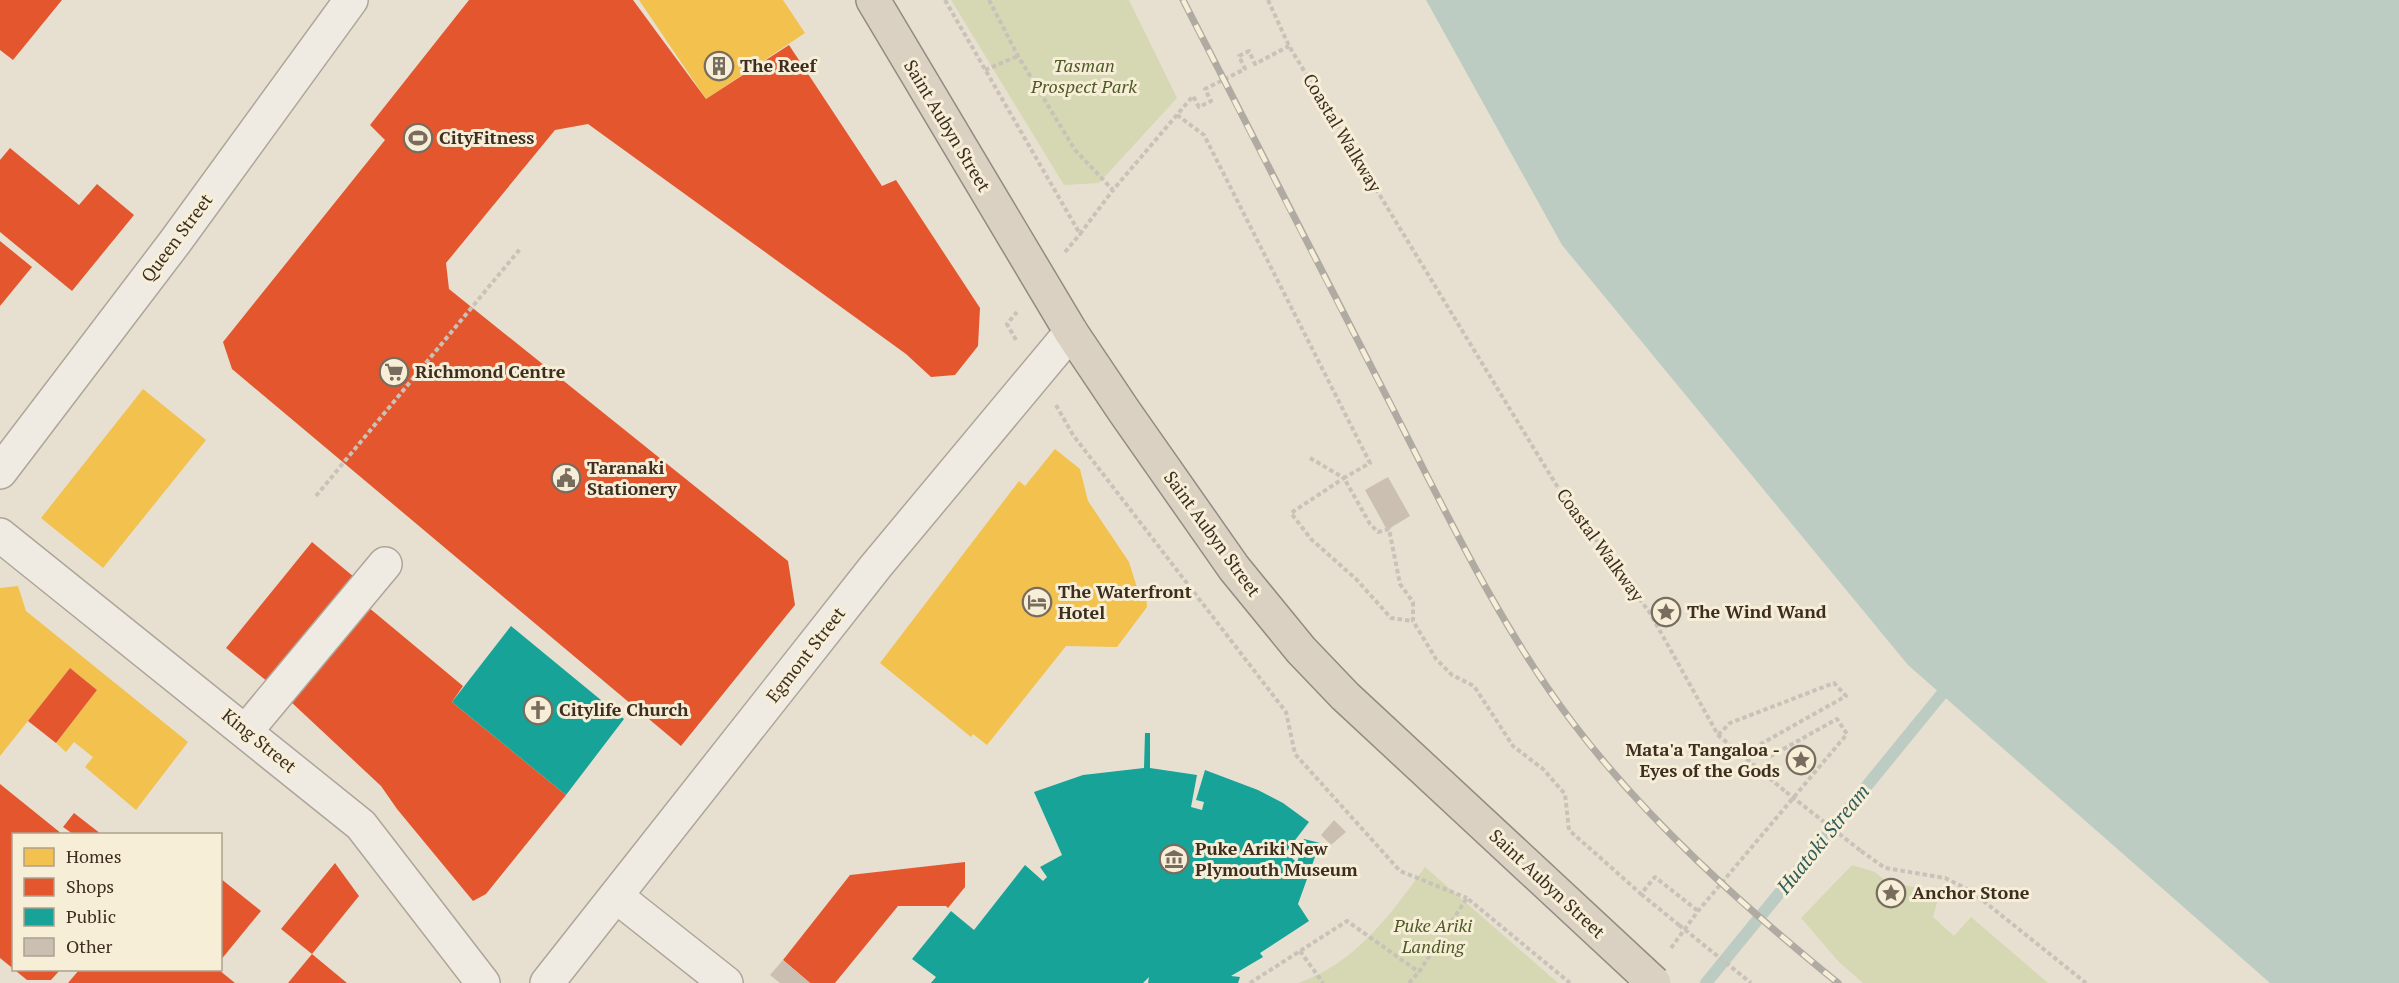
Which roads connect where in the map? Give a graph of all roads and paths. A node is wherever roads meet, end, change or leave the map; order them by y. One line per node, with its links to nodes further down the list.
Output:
1 (351, 0): 14 (street, Queen Street)
2 (873, 0): 12 (highway, Saint Aubyn Street)
3 (945, 0): 8 (path)
4 (988, 0): 7 (path)
5 (1268, 0): 6 (path, Coastal Walkway)
6 (1289, 46): 9 (path); 21 (path, Coastal Walkway)
7 (1018, 56): 8 (path); 10 (path)
8 (985, 70): 10 (path)
9 (1177, 116): 10 (path); 15 (path)
10 (1113, 190)
11 (520, 249): 16 (path)
12 (1071, 332): 23 (street, Egmont Street); 26 (highway, Saint Aubyn Street)
13 (1310, 458): 15 (path)
14 (0, 472)
15 (1344, 478): 19 (path); 19 (path)
16 (316, 496)
17 (0, 535): 20 (street, King Street)
18 (385, 564): 20 (street)
19 (1413, 621): 22 (path)
20 (246, 731): 28 (street, King Street)
21 (1718, 735): 24 (path); 36 (path, Coastal Walkway, bridge)
22 (1641, 894): 24 (path); 35 (path, bridge)
23 (616, 896): 29 (street, Egmont Street); 30 (street)
24 (1698, 911): 26 (path)
25 (1300, 951): 27 (path); 31 (path); 32 (path)
26 (1654, 970)
27 (1419, 972): 33 (path); 34 (path)
28 (483, 983)
29 (547, 983)
30 (726, 983)
31 (1250, 983)
32 (1323, 983)
33 (1409, 983)
34 (1570, 983)
35 (1751, 983)
36 (2086, 983)

